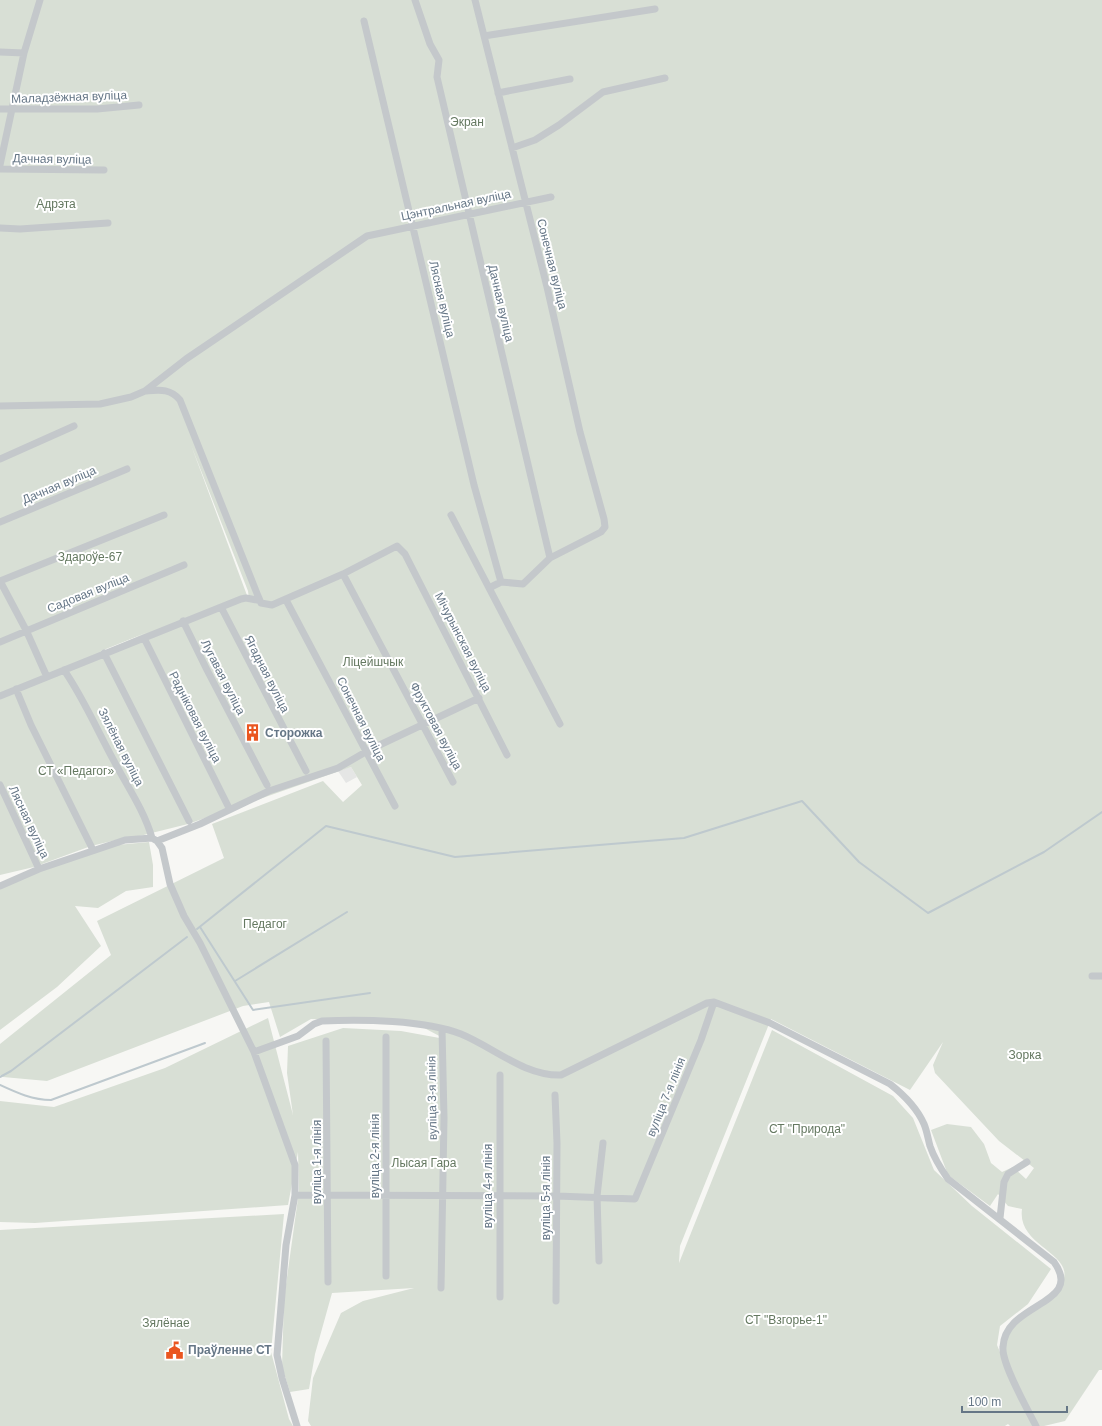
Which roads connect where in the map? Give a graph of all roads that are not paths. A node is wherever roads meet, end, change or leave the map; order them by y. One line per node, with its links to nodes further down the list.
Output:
1 (40, 0): 8 (street)
2 (415, 0): 21 (street, Дачная вуліца)
3 (475, 0): 6 (street, Сонечная вуліца)
4 (655, 9): 6 (street)
5 (364, 21): 23 (street, Лясная вуліца)
6 (484, 36): 11 (street, Сонечная вуліца)
7 (0, 52): 8 (street)
8 (24, 53): 14 (street)
9 (666, 78): 15 (street)
10 (570, 79): 11 (street)
11 (498, 93): 15 (street, Сонечная вуліца)
12 (139, 105): 14 (street, Маладзёжная вуліца)
13 (0, 109): 14 (street, Маладзёжная вуліца)
14 (11, 109): 16 (street)
15 (512, 148): 20 (street, Сонечная вуліца)
16 (0, 165)
17 (0, 169): 18 (street, Дачная вуліца)
18 (104, 170)
19 (551, 197): 20 (street, Цэнтральная вуліца)
20 (526, 201): 21 (street, Цэнтральная вуліца); 33 (street, Сонечная вуліца)
21 (469, 214): 23 (street, Цэнтральная вуліца); 33 (street, Дачная вуліца)
22 (108, 223): 24 (street)
23 (413, 226): 25 (street, Цэнтральная вуліца); 37 (street, Лясная вуліца)
24 (0, 228)
25 (145, 391): 26 (street); 39 (street)
26 (0, 406)
27 (74, 426): 28 (street)
28 (0, 459)
29 (127, 469): 32 (street, Дачная вуліца)
30 (164, 515): 36 (street)
31 (451, 515): 38 (street)
32 (0, 522)
33 (550, 558): 37 (street)
34 (184, 566): 43 (street, Садовая вуліца)
35 (343, 574): 40 (street); 51 (street, Мічурынская вуліца); 52 (street, Фруктовая вуліца)
36 (0, 581): 43 (street)
37 (501, 582): 38 (street)
38 (490, 588): 53 (street)
39 (258, 596): 40 (street); 41 (street)
40 (286, 600): 54 (street, Сонечная вуліца)
41 (221, 607): 42 (street); 56 (street, Ягадная вуліца)
42 (183, 621): 44 (street); 59 (street, Лугавая вуліца)
43 (26, 630): 45 (street, Садовая вуліца); 48 (street)
44 (144, 638): 46 (street); 60 (street, Радніковая вуліца)
45 (0, 642)
46 (104, 653): 47 (street); 62 (street)
47 (64, 670): 48 (street); 63 (street, Зялёная вуліца)
48 (47, 677): 49 (street)
49 (16, 689): 50 (street); 64 (street)
50 (0, 696)
51 (479, 698): 52 (street); 55 (street, Мічурынская вуліца)
52 (422, 724): 54 (street); 57 (street, Фруктовая вуліца)
53 (560, 724)
54 (365, 752): 61 (street, Сонечная вуліца); 63 (street)
55 (507, 755)
56 (306, 772)
57 (453, 782)
58 (0, 785): 65 (street, Лясная вуліца)
59 (267, 785)
60 (228, 806)
61 (395, 806)
62 (189, 821)
63 (154, 839): 64 (street); 73 (street, Зялёная вуліца)
64 (93, 850): 65 (street)
65 (39, 868): 66 (street)
66 (0, 886)
67 (1092, 976): 68 (street)
68 (1102, 976)
69 (714, 1002): 70 (street); 84 (street, вуліца 7-я лінія); 85 (street)
70 (442, 1029): 73 (street); 81 (street, вуліца 3-я лінія)
71 (386, 1037): 79 (street, вуліца 2-я лінія)
72 (326, 1041): 78 (street, вуліца 1-я лінія)
73 (254, 1052): 80 (street, Зялёная вуліца)
74 (500, 1075): 82 (street, вуліца 4-я лінія)
75 (555, 1095): 83 (street, вуліца 5-я лінія)
76 (603, 1143): 84 (street)
77 (1027, 1162): 85 (street)
78 (329, 1195): 79 (street); 80 (street); 88 (street, вуліца 1-я лінія)
79 (386, 1195): 81 (street); 87 (street, вуліца 2-я лінія)
80 (295, 1196): 92 (street, Зялёная вуліца)
81 (443, 1196): 82 (street); 89 (street, вуліца 3-я лінія)
82 (499, 1196): 83 (street); 90 (street, вуліца 4-я лінія)
83 (557, 1196): 84 (street); 91 (street, вуліца 5-я лінія)
84 (597, 1196): 86 (street)
85 (1000, 1218): 93 (street)
86 (599, 1261)
87 (386, 1276)
88 (328, 1282)
89 (441, 1288)
90 (500, 1296)
91 (556, 1301)
92 (297, 1426)
93 (1036, 1426)

